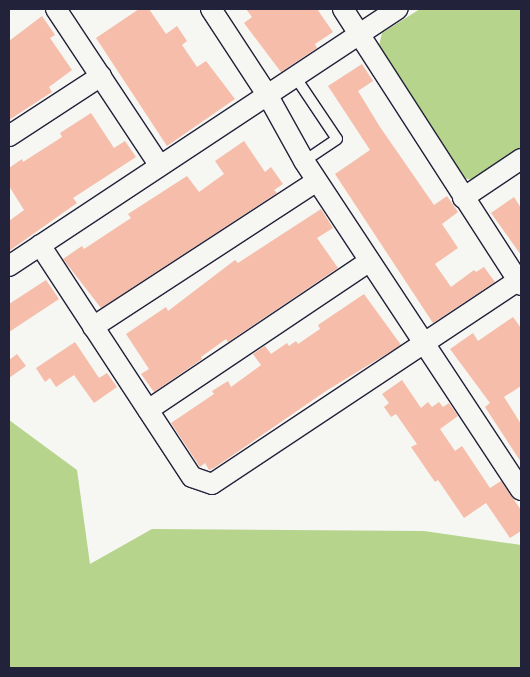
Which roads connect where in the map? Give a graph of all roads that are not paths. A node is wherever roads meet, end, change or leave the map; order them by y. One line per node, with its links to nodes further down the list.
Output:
1 (56, 9): 6 (street)
2 (211, 9): 8 (street)
3 (343, 9): 5 (street)
4 (398, 9): 5 (street)
5 (360, 34): 7 (street); 14 (street)
6 (101, 76): 9 (street); 12 (street)
7 (296, 78): 8 (street); 11 (lane)
8 (268, 96): 11 (street); 12 (street)
9 (9, 136)
10 (521, 159): 14 (street)
11 (304, 160): 13 (street)
12 (160, 166): 15 (street)
13 (317, 181): 16 (street); 19 (street)
14 (462, 198): 18 (street)
15 (40, 245): 17 (street); 19 (street)
16 (370, 261): 20 (street); 21 (street)
17 (9, 266)
18 (520, 282): 20 (street)
19 (93, 327): 21 (street)
20 (425, 344): 21 (street); 22 (street)
21 (148, 410)
22 (521, 490)

